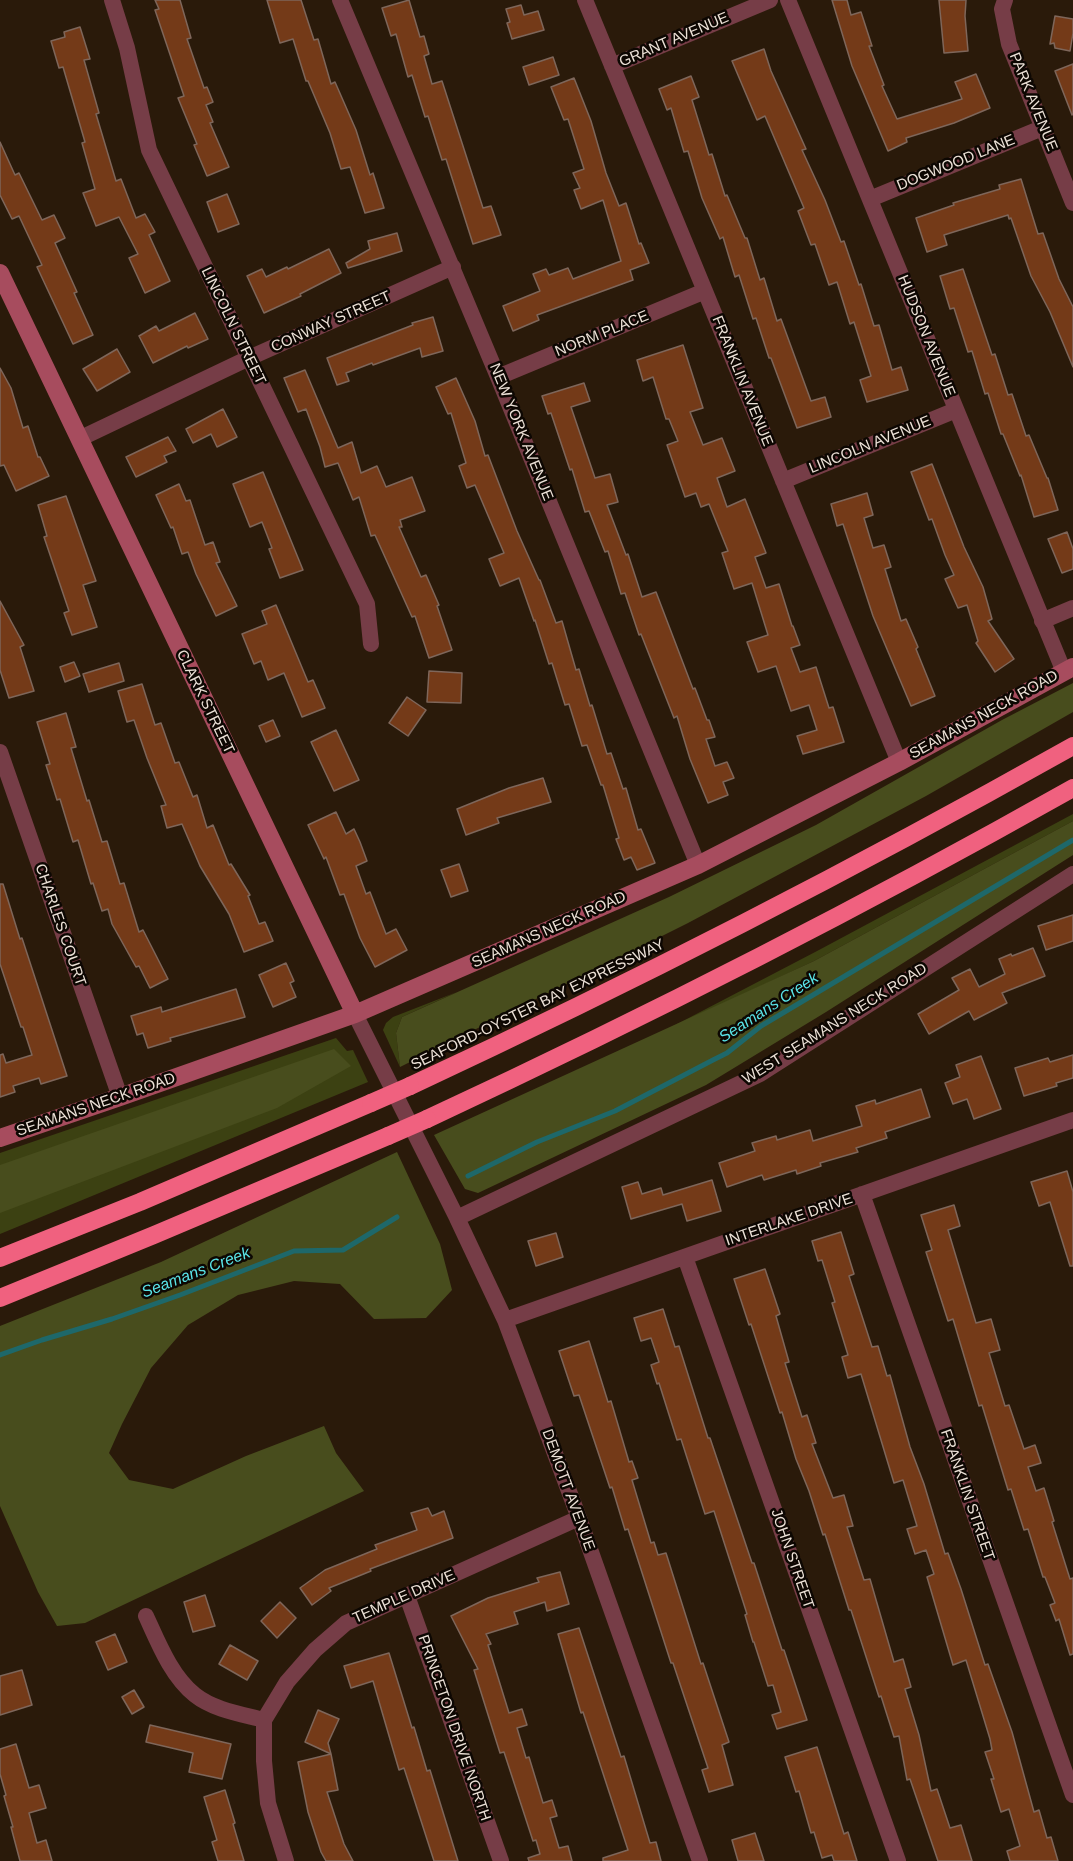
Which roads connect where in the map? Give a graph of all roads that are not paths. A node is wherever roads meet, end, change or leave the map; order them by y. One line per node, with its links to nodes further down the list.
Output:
1 (112, 0): 14 (street, LINCOLN STREET)
2 (340, 0): 11 (street, NEW YORK AVENUE)
3 (585, 0): 7 (street, FRANKLIN AVENUE)
4 (770, 0): 7 (street, GRANT AVENUE)
5 (788, 0): 9 (street, HUDSON AVENUE)
6 (1005, 0): 8 (street, PARK AVENUE)
7 (612, 66): 13 (street, FRANKLIN AVENUE)
8 (1042, 128): 9 (street, DOGWOOD LANE); 10 (street, PARK AVENUE)
9 (870, 199): 16 (street, HUDSON AVENUE)
10 (1073, 203)
11 (453, 267): 14 (street, CONWAY STREET); 15 (street, NEW YORK AVENUE)
12 (0, 273): 17 (street, CLARK STREET)
13 (705, 291): 15 (street, NORM PLACE); 18 (street, FRANKLIN AVENUE)
14 (249, 358): 17 (street, CONWAY STREET); 21 (street, LINCOLN STREET)
15 (498, 376): 27 (street, NEW YORK AVENUE)
16 (956, 410): 18 (street, LINCOLN AVENUE); 20 (street, HUDSON AVENUE)
17 (79, 439): 29 (street, CLARK STREET)
18 (783, 481): 25 (street, FRANKLIN AVENUE)
19 (1073, 608): 20 (street)
20 (1042, 621): 22 (street, HUDSON AVENUE)
21 (371, 644)
22 (1069, 669): 25 (street, SEAMANS NECK ROAD)
23 (1073, 746): 37 (highway, SEAFORD-OYSTER BAY EXPRESSWAY, bridge)
24 (0, 752): 30 (street, CHARLES COURT)
25 (899, 762): 27 (street, SEAMANS NECK ROAD)
26 (1073, 789): 32 (highway)
27 (698, 865): 29 (street, SEAMANS NECK ROAD)
28 (1073, 874): 35 (street, WEST SEAMANS NECK ROAD)
29 (355, 1014): 30 (street, SEAMANS NECK ROAD); 32 (street, CLARK STREET)
30 (120, 1097): 33 (street, SEAMANS NECK ROAD)
31 (1073, 1120): 34 (street, INTERLAKE DRIVE)
32 (420, 1124): 35 (street, DEMOTT AVENUE); 38 (highway, bridge)
33 (0, 1138)
34 (862, 1194): 36 (street, INTERLAKE DRIVE); 44 (street, FRANKLIN STREET)
35 (457, 1218): 39 (street, DEMOTT AVENUE)
36 (685, 1257): 39 (street, INTERLAKE DRIVE); 48 (street, JOHN STREET)
37 (0, 1258)
38 (0, 1298)
39 (505, 1320): 40 (street, DEMOTT AVENUE)
40 (579, 1518): 41 (street, TEMPLE DRIVE); 47 (street, DEMOTT AVENUE)
41 (407, 1596): 43 (street, TEMPLE DRIVE); 46 (street, PRINCETON DRIVE NORTH)
42 (146, 1616): 43 (street)
43 (264, 1720): 45 (street)
44 (1073, 1795)
45 (286, 1861)
46 (501, 1861)
47 (700, 1861)
48 (898, 1861)

